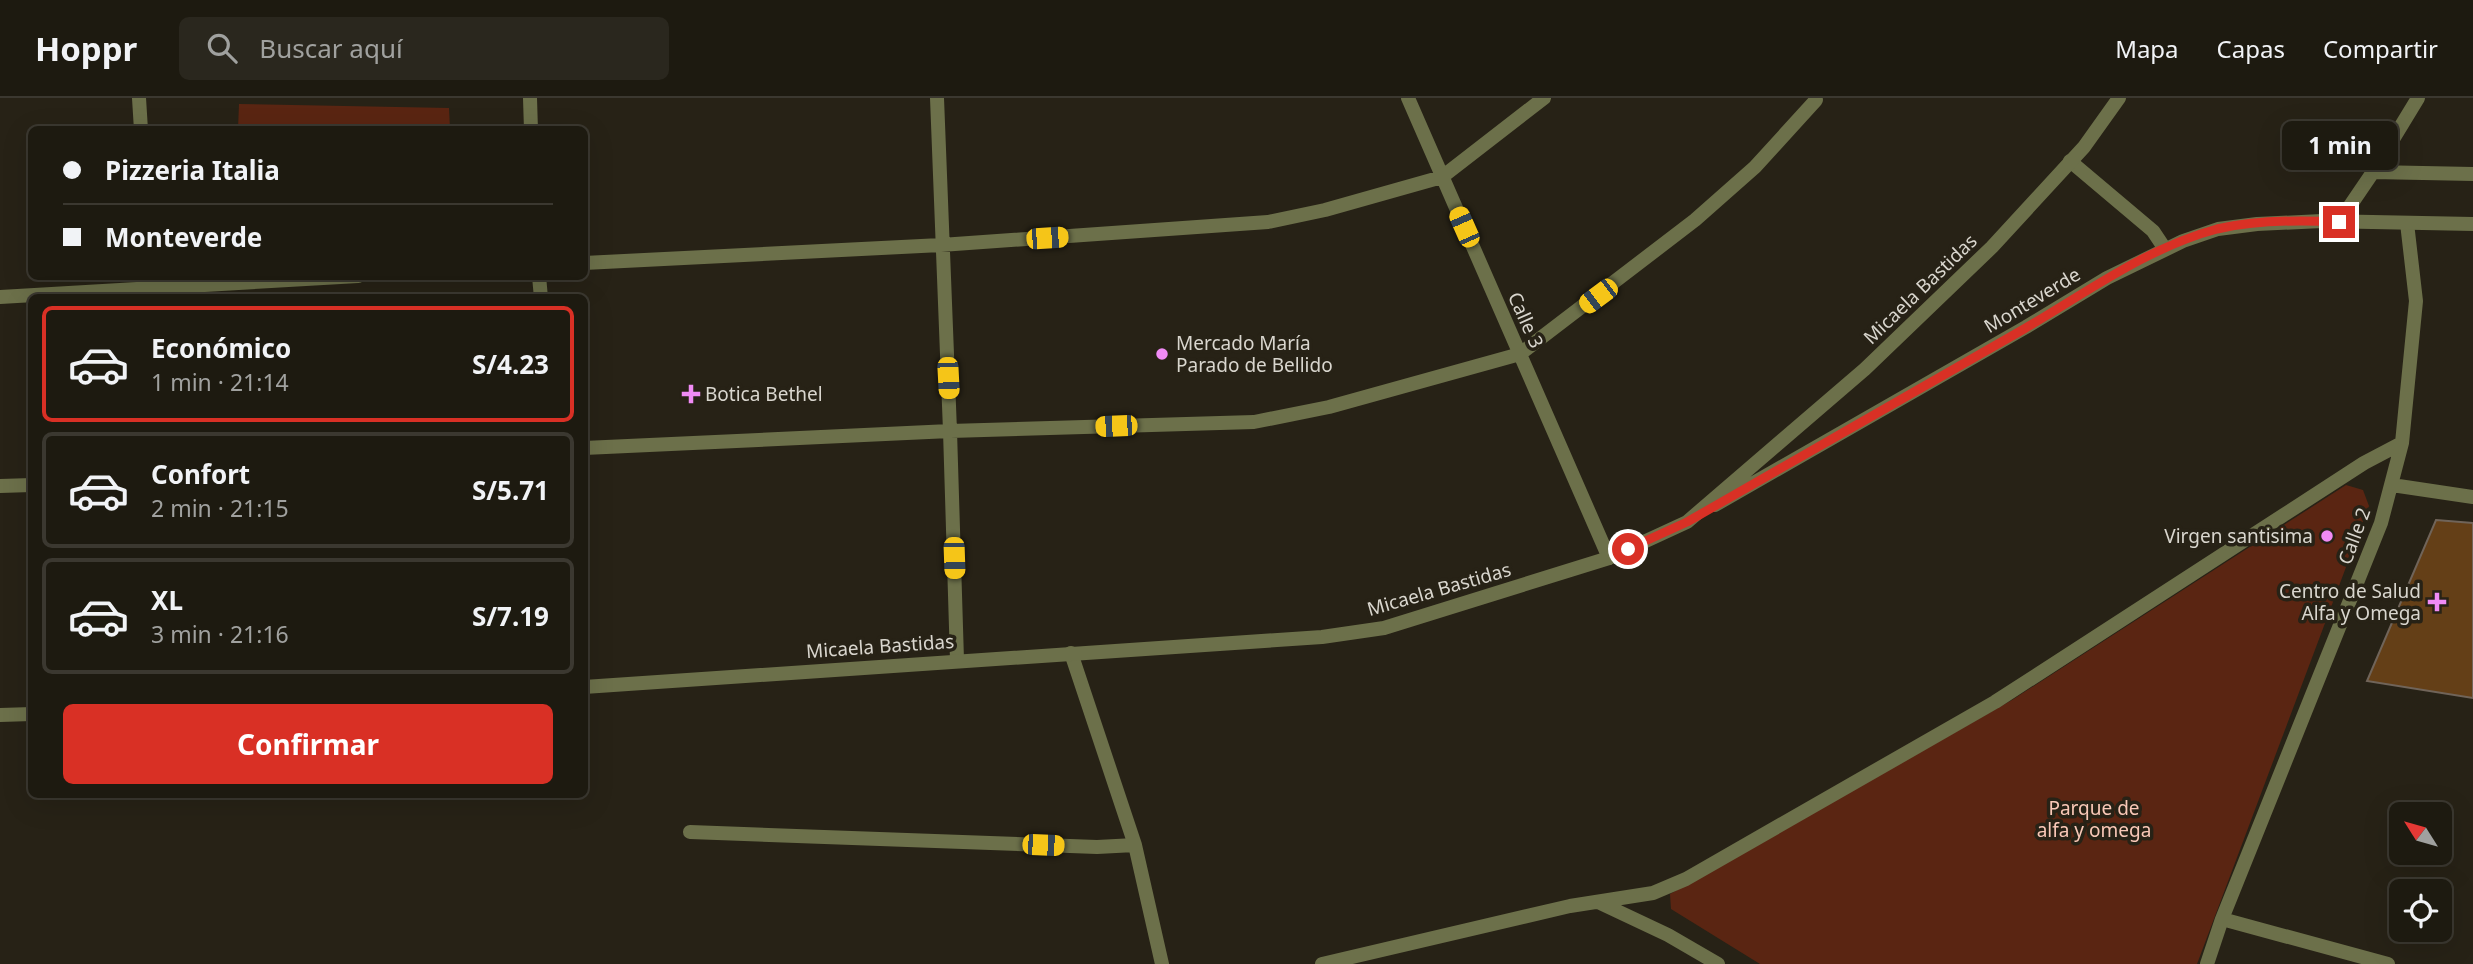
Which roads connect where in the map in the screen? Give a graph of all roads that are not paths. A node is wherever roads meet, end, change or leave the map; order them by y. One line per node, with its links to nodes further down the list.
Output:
1 (139, 98): 9 (street)
2 (530, 98): 10 (street)
3 (937, 98): 18 (street)
4 (1408, 98): 14 (street, Calle 3)
5 (1544, 98): 14 (street)
6 (2119, 98): 11 (street, Micaela Bastidas)
7 (2418, 98): 12 (street)
8 (1816, 100): 26 (street)
9 (141, 126)
10 (531, 126)
11 (2070, 162): 19 (street); 34 (street, Micaela Bastidas)
12 (2373, 172): 13 (street); 15 (street)
13 (2473, 174)
14 (1442, 177): 18 (street); 26 (street, Calle 3)
15 (2339, 222): 16 (street, Monteverde); 19 (street, Monteverde)
16 (2407, 223): 17 (street, Monteverde); 28 (street, Calle 2)
17 (2473, 224)
18 (941, 245): 20 (street); 27 (street)
19 (2165, 249): 34 (street, Monteverde)
20 (588, 263)
21 (290, 280): 22 (street)
22 (153, 288): 23 (street)
23 (51, 294)
24 (28, 295): 25 (street)
25 (0, 297)
26 (1520, 354): 27 (street); 35 (street, Calle 3)
27 (950, 431): 29 (street); 37 (street)
28 (2402, 443): 31 (street, Calle 2); 43 (street)
29 (588, 448)
30 (28, 485): 32 (street)
31 (2392, 485): 33 (street); 44 (street, Calle 2)
32 (0, 486)
33 (2473, 497)
34 (1687, 522): 35 (street, Micaela Bastidas)
35 (1609, 558): 36 (street, Micaela Bastidas)
36 (1071, 653): 37 (street, Micaela Bastidas); 42 (street)
37 (957, 660): 38 (street, Micaela Bastidas)
38 (588, 687)
39 (28, 714): 40 (street)
40 (0, 715)
41 (690, 832): 42 (street)
42 (1135, 845): 45 (street)
43 (1598, 902): 46 (street); 47 (street)
44 (2222, 919): 48 (street, Calle 2); 49 (street)
45 (1162, 964)
46 (1322, 964)
47 (1718, 964)
48 (2207, 964)
49 (2388, 964)

